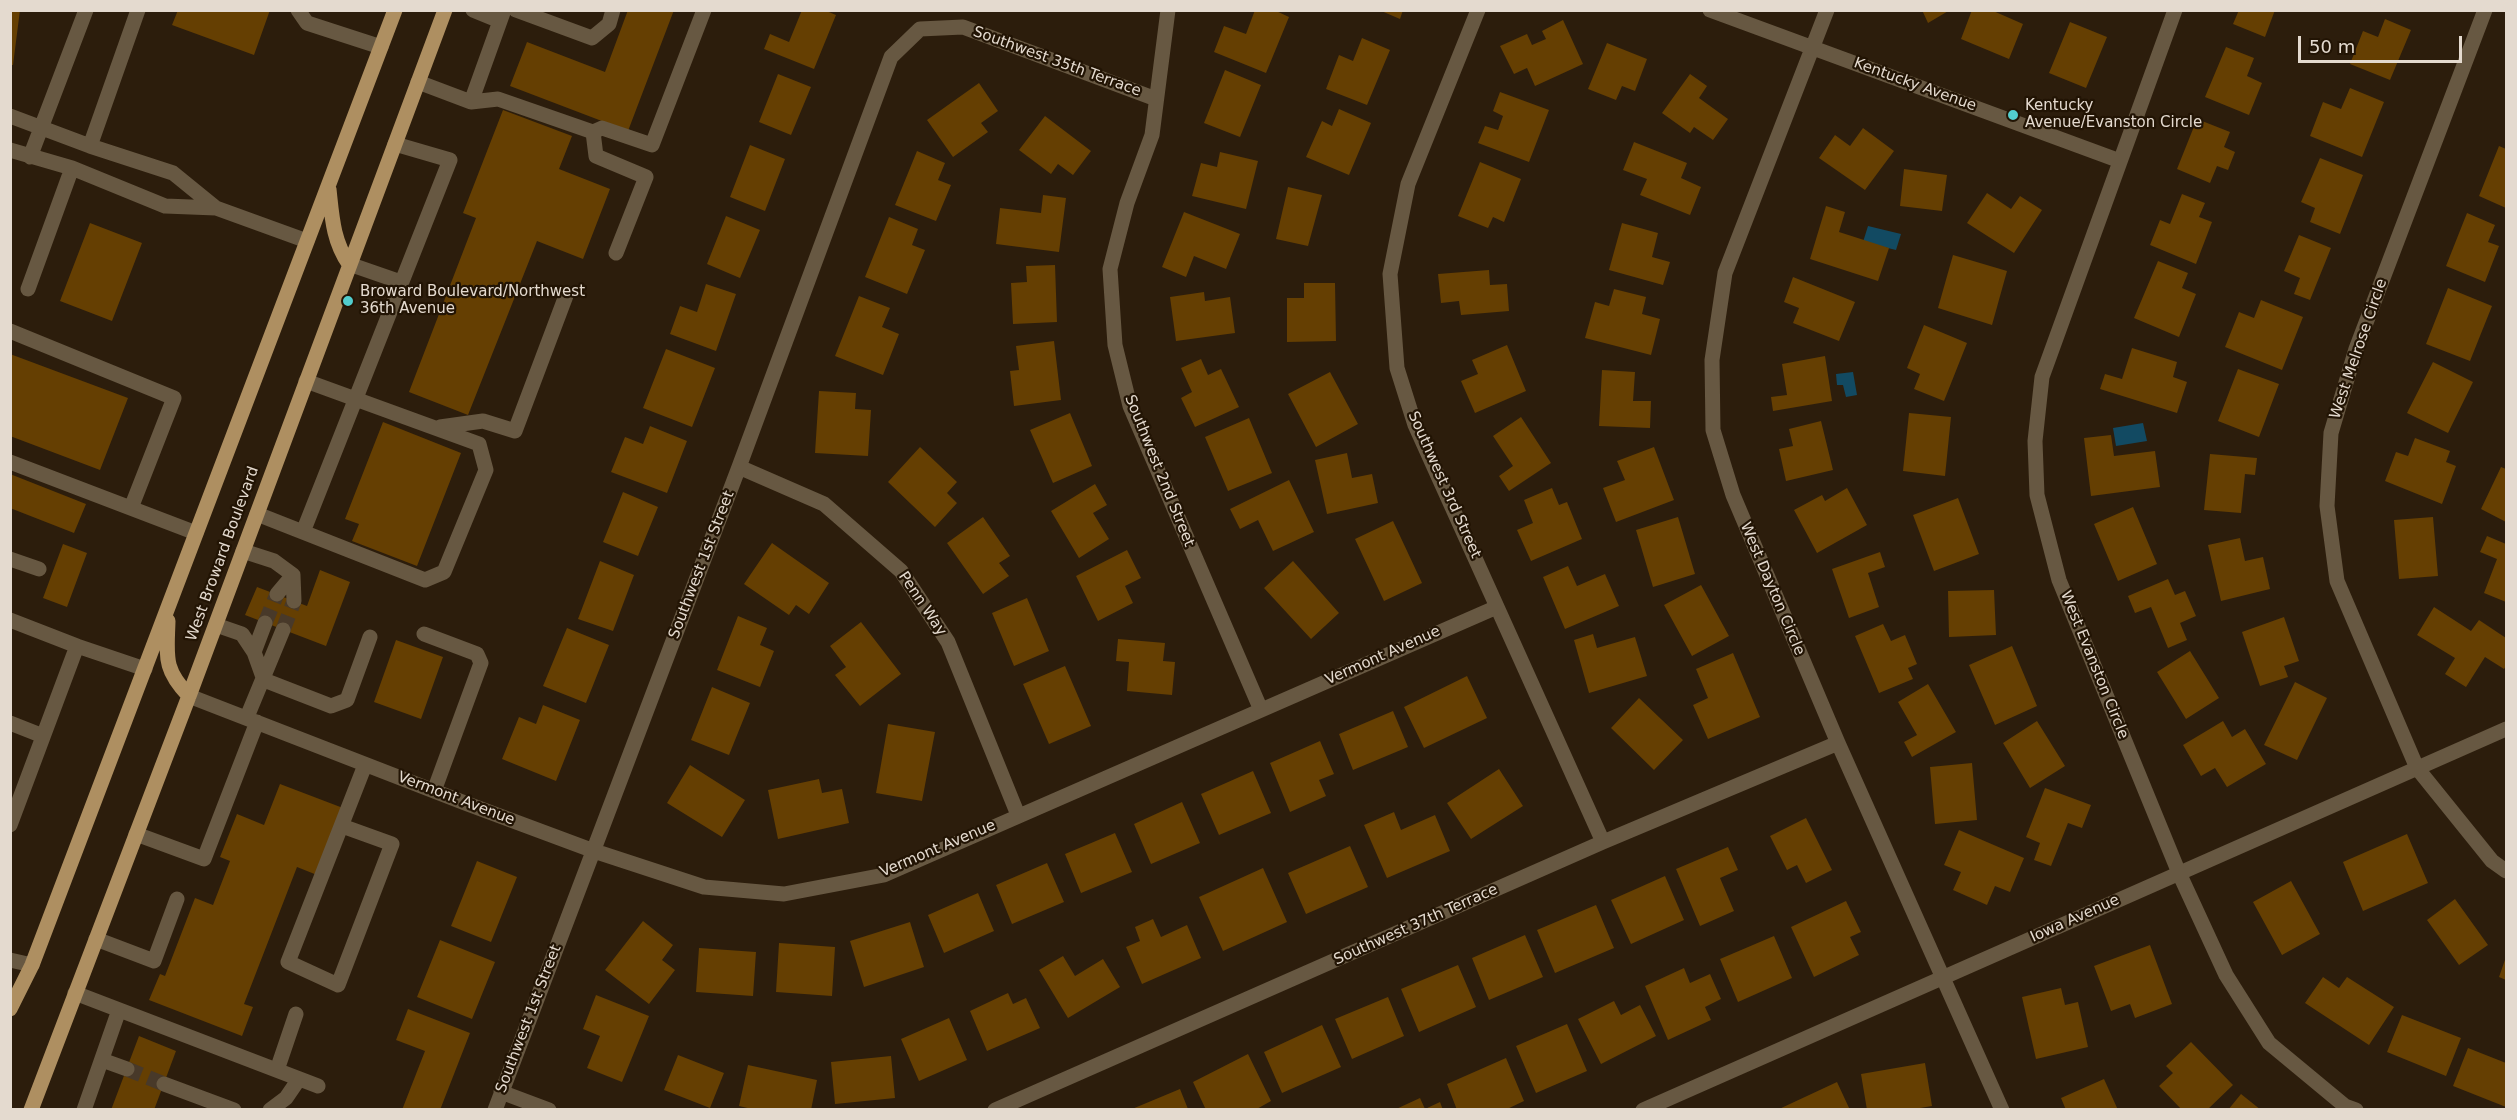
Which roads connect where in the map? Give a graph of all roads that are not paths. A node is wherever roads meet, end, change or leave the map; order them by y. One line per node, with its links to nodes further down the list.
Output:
1 (86, 10): 24 (street)
2 (138, 10): 27 (street)
3 (298, 10): 18 (street)
4 (395, 10): 18 (main road, West Broward Boulevard)
5 (445, 10): 20 (main road, West Broward Boulevard)
6 (473, 10): 16 (street)
7 (516, 10): 8 (street)
8 (613, 10)
9 (704, 10): 25 (street)
10 (1167, 10): 21 (street, Southwest 2nd Street)
11 (1478, 10): 57 (street, Southwest 3rd Street)
12 (1710, 10): 19 (street, Kentucky Avenue)
13 (1827, 10): 19 (street, West Dayton Circle)
14 (2175, 10): 30 (street, West Evanston Circle)
15 (2485, 10): 74 (street, West Melrose Circle)
16 (502, 16): 22 (street)
17 (920, 29): 21 (street, Southwest 35th Terrace); 45 (street, Southwest 1st Street)
18 (381, 47): 32 (main road, West Broward Boulevard)
19 (1813, 48): 30 (street, Kentucky Avenue); 72 (street, West Dayton Circle)
20 (418, 82): 22 (street); 26 (main road, West Broward Boulevard)
21 (1156, 99): 67 (street, Southwest 2nd Street)
22 (471, 102): 25 (street)
23 (10, 116): 24 (street)
24 (42, 127): 27 (street); 29 (street)
25 (593, 132): 35 (street)
26 (395, 144): 36 (main road, West Broward Boulevard); 37 (street)
27 (90, 146): 33 (street)
28 (10, 150): 29 (street)
29 (30, 158): 31 (street)
30 (2120, 161): 83 (street, West Evanston Circle)
31 (72, 168): 33 (street); 38 (street)
32 (328, 183): 34 (main road, West Broward Boulevard); 36 (main road)
33 (216, 208): 34 (street)
34 (307, 241): 49 (main road, West Broward Boulevard)
35 (616, 253)
36 (349, 264): 37 (street); 41 (main road, West Broward Boulevard)
37 (401, 282): 42 (street)
38 (28, 289)
39 (567, 293): 43 (street)
40 (10, 331): 46 (street)
41 (306, 381): 42 (street); 47 (main road, West Broward Boulevard)
42 (356, 398): 43 (street); 48 (street)
43 (437, 428): 48 (street)
44 (10, 462): 46 (street)
45 (740, 466): 76 (street, Penn Way); 81 (street, Southwest 1st Street)
46 (131, 508): 49 (street)
47 (257, 514): 48 (street); 50 (main road, West Broward Boulevard)
48 (303, 532)
49 (196, 533): 56 (main road, West Broward Boulevard)
50 (243, 551): 53 (street); 59 (main road, West Broward Boulevard)
51 (10, 559): 52 (street)
52 (39, 569)
53 (293, 574): 54 (street); 55 (street)
54 (277, 594)
55 (294, 601)
56 (169, 606): 64 (main road, West Broward Boulevard); 66 (main road)
57 (1497, 607): 67 (street, Vermont Avenue); 80 (street, Southwest 3rd Street)
58 (10, 620): 62 (street)
59 (216, 625): 63 (street); 66 (main road, West Broward Boulevard)
60 (424, 634): 75 (street)
61 (370, 638): 65 (street)
62 (77, 646): 64 (street); 71 (street)
63 (254, 652): 65 (street); 65 (street)
64 (145, 669): 87 (main road, West Broward Boulevard)
65 (264, 680): 68 (street)
66 (189, 696): 68 (street, Vermont Avenue); 79 (main road, West Broward Boulevard)
67 (1261, 710): 76 (street, Vermont Avenue)
68 (252, 720): 73 (street, Vermont Avenue); 79 (street)
69 (10, 723): 71 (street)
70 (2506, 729): 74 (street, Iowa Avenue)
71 (43, 736): 77 (street)
72 (1838, 743): 80 (street, Southwest 37th Terrace); 88 (street, West Dayton Circle)
73 (365, 765): 75 (street, Vermont Avenue); 78 (street)
74 (2417, 768): 82 (street, West Melrose Circle); 83 (street, Iowa Avenue)
75 (434, 791): 81 (street, Vermont Avenue)
76 (1018, 815): 81 (street, Vermont Avenue)
77 (10, 825)
78 (342, 826): 78 (street)
79 (136, 834): 85 (main road, West Broward Boulevard)
80 (1603, 842): 106 (street, Southwest 37th Terrace)
81 (594, 850): 99 (street, Southwest 1st Street)
82 (2506, 871)
83 (2179, 873): 88 (street, Iowa Avenue); 109 (street, West Evanston Circle)
84 (177, 899): 85 (street)
85 (96, 939): 89 (main road, West Broward Boulevard)
86 (10, 960): 87 (street)
87 (32, 965): 90 (main road, West Broward Boulevard)
88 (1942, 977): 107 (street, Iowa Avenue); 108 (street, West Dayton Circle)
89 (75, 993): 91 (street); 101 (main road, West Broward Boulevard)
90 (10, 1009)
91 (119, 1010): 93 (street); 95 (street)
92 (296, 1014): 95 (street)
93 (102, 1060): 94 (street); 100 (street)
94 (126, 1069)
95 (277, 1071): 96 (street)
96 (299, 1079): 98 (street); 103 (street)
97 (164, 1084): 102 (street)
98 (318, 1086)
99 (501, 1092): 104 (street, Southwest 1st Street); 105 (street)
100 (85, 1109)
101 (31, 1110)
102 (234, 1110)
103 (270, 1110)
104 (495, 1110)
105 (549, 1110)
106 (995, 1110)
107 (1643, 1110)
108 (2002, 1110)
109 (2356, 1110)

